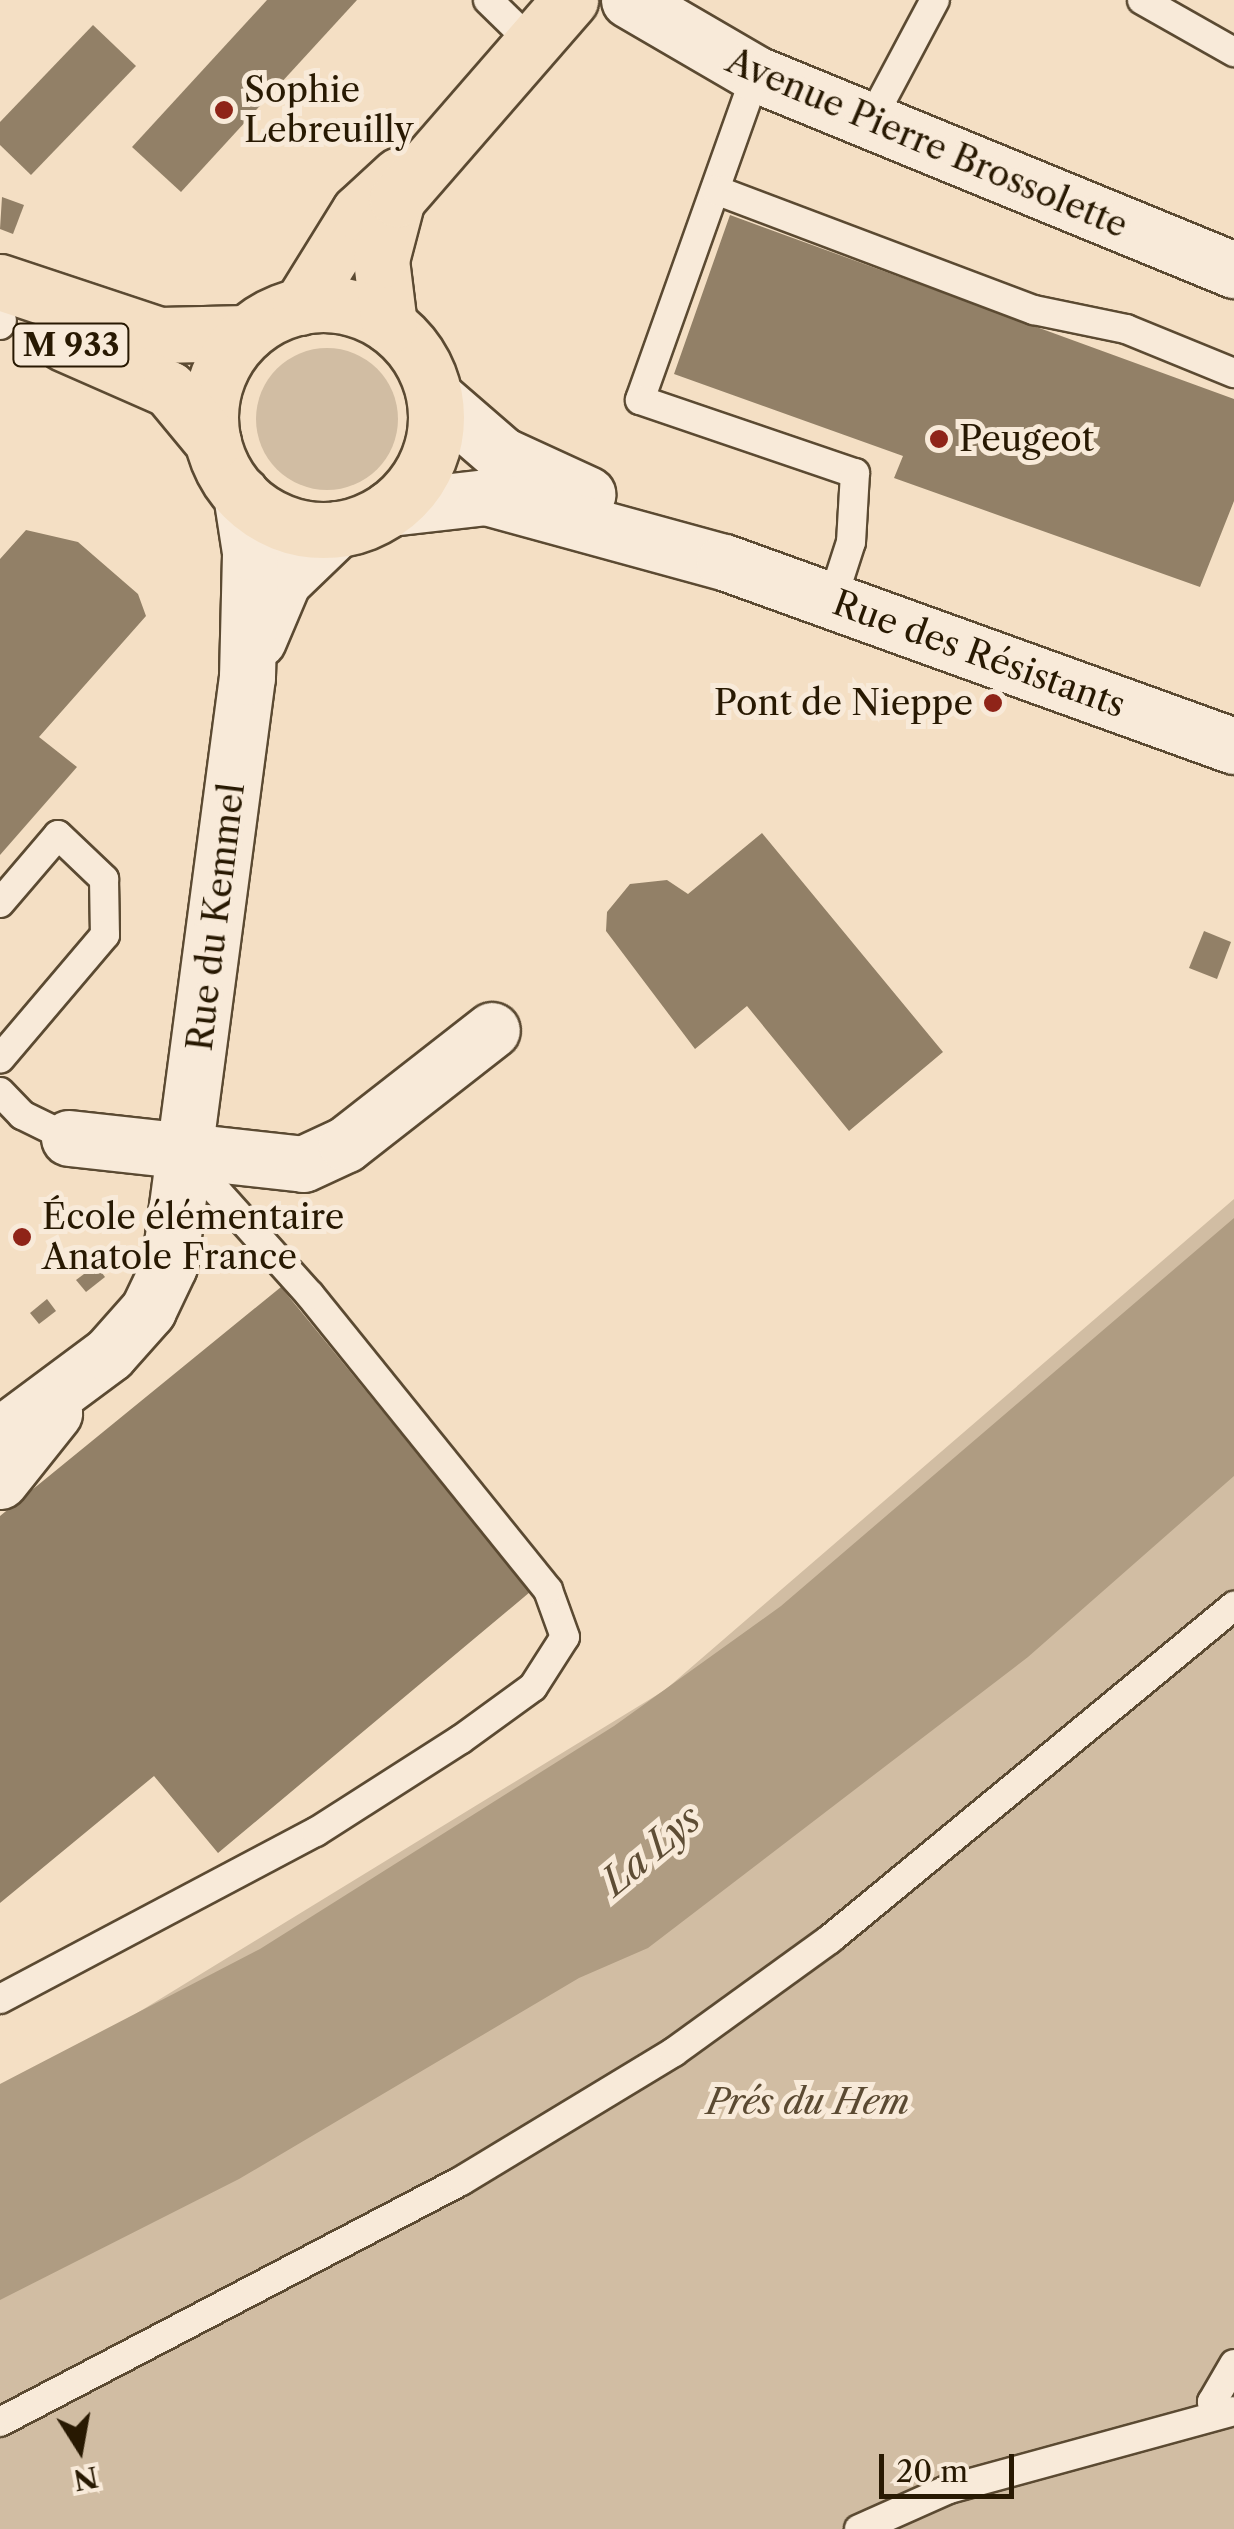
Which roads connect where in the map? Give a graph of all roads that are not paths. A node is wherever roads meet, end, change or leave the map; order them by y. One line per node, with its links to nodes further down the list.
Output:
1 (488, 0): 6 (lane)
2 (570, 0): 6 (main road)
3 (629, 0): 8 (street, Avenue Pierre Brossolette)
4 (935, 0): 9 (lane)
5 (1142, 0): 7 (lane)
6 (531, 42): 10 (main road)
7 (1234, 52)
8 (756, 74): 9 (street, Avenue Pierre Brossolette); 11 (lane)
9 (870, 122): 12 (street, Avenue Pierre Brossolette)
10 (440, 142): 13 (main road); 15 (main road)
11 (716, 190): 17 (lane); 24 (lane)
12 (1234, 270)
13 (300, 306): 15 (main road); 16 (main road)
14 (0, 312): 16 (main road); 19 (main road, M 933)
15 (389, 325): 18 (main road)
16 (247, 334): 19 (main road)
17 (1234, 373)
18 (435, 397): 21 (main road); 23 (street, Rue des Résistants)
19 (213, 442): 20 (main road)
20 (241, 494): 22 (main road); 25 (street, Rue du Kemmel)
21 (390, 508): 22 (main road); 23 (street, Rue des Résistants)
22 (337, 529): 25 (street, Rue du Kemmel)
23 (724, 562): 24 (street, Rue des Résistants)
24 (832, 602): 26 (street, Rue des Résistants)
25 (248, 677): 32 (street, Rue du Kemmel)
26 (1234, 746)
27 (0, 903): 29 (lane)
28 (492, 1030): 32 (street)
29 (0, 1059)
30 (0, 1092): 31 (lane)
31 (69, 1138): 32 (street)
32 (186, 1157): 33 (street, Rue du Kemmel); 37 (lane)
33 (71, 1386): 34 (street, Rue du Kemmel); 35 (street, Rue du Kemmel)
34 (0, 1435)
35 (0, 1481)
36 (1234, 1606): 40 (lane)
37 (0, 1999)
38 (1234, 2364): 39 (lane)
39 (1225, 2413): 41 (lane)
40 (0, 2422)
41 (859, 2529)

